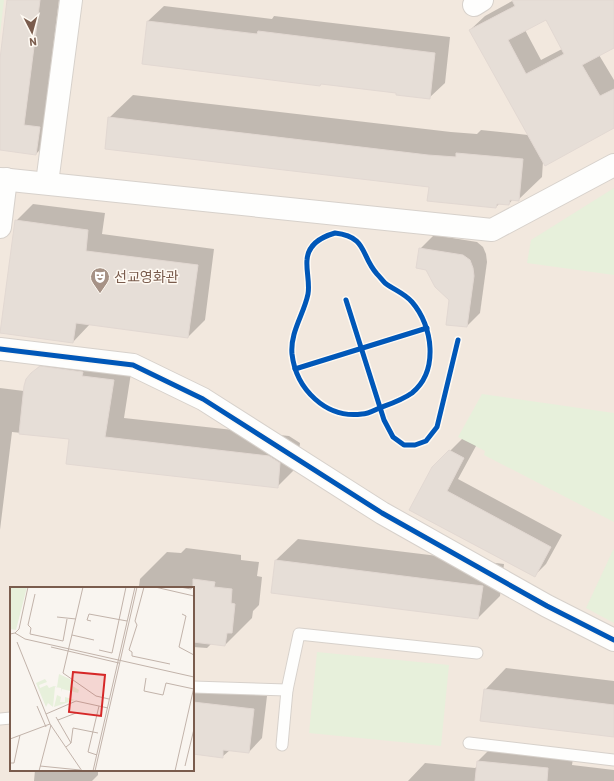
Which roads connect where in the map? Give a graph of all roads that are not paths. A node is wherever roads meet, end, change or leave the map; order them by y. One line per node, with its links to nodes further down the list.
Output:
1 (71, 0): 4 (street)
2 (614, 165): 4 (street)
3 (3, 179): 4 (street); 5 (street)
4 (47, 183)
5 (0, 227)
6 (0, 349): 7 (street)
7 (614, 640)
8 (477, 653): 10 (lane)
9 (194, 687): 10 (lane)
10 (287, 690): 14 (lane)
11 (10, 718): 12 (lane)
12 (0, 719)
13 (469, 743): 15 (lane)
14 (282, 745)
15 (614, 760)

